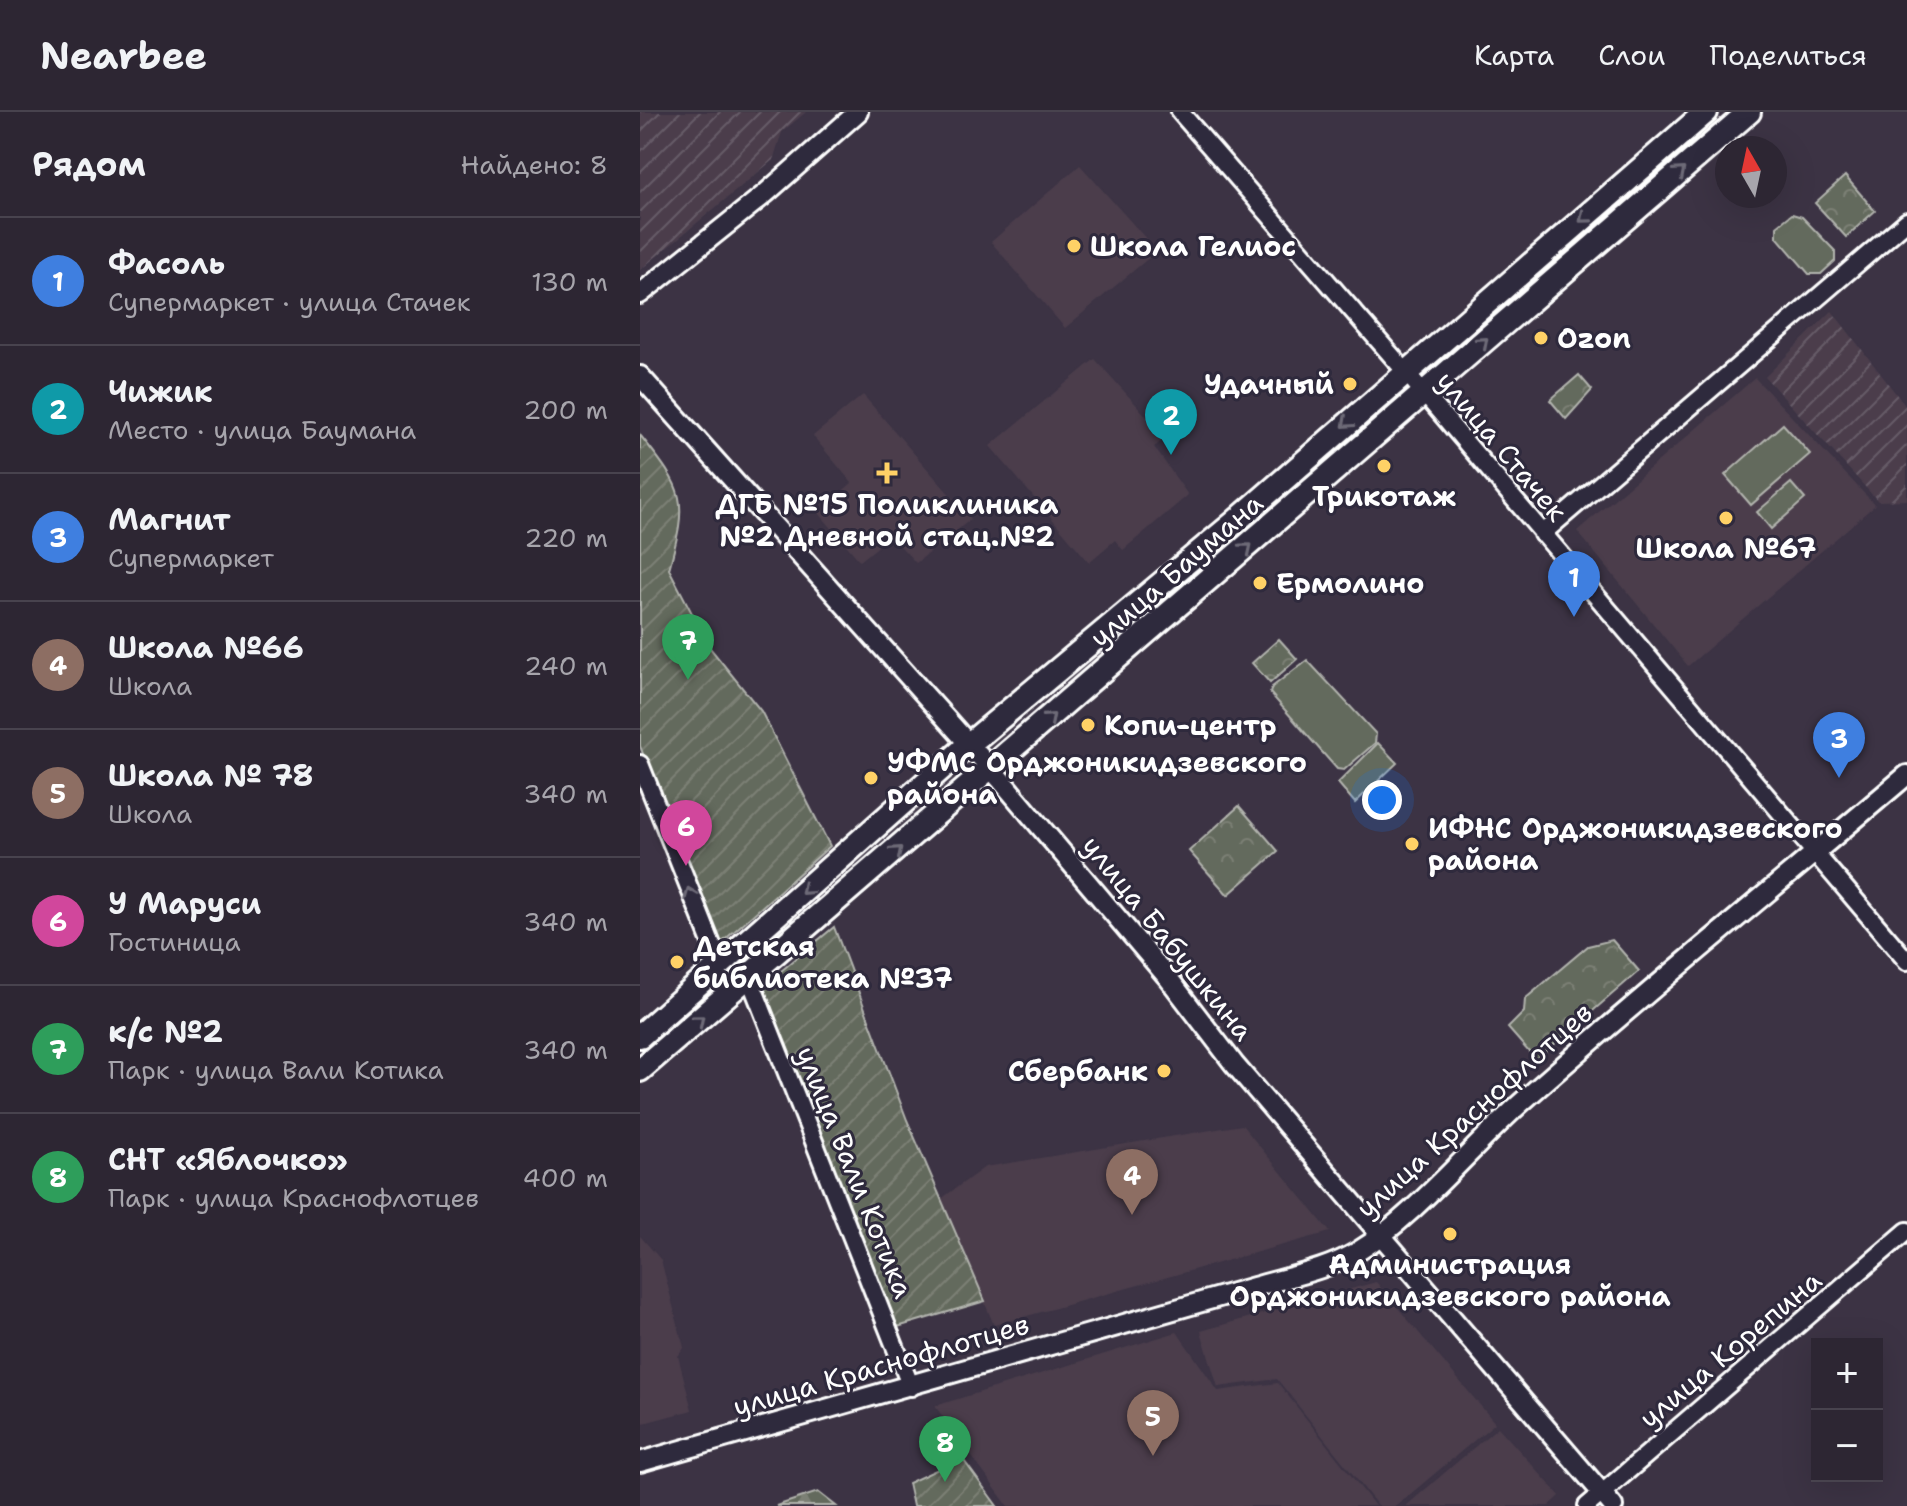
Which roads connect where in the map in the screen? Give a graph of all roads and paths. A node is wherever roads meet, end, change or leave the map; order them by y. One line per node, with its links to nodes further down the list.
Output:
1 (858, 112): 6 (street)
2 (1180, 112): 7 (street, улица Стачек)
3 (1706, 112): 7 (main road, улица Баумана, one-way to 7)
4 (1749, 112): 9 (main road, улица Баумана, one-way to 4)
5 (1907, 221): 10 (street)
6 (640, 294)
7 (1405, 371): 9 (street, улица Стачек); 11 (main road, улица Баумана, one-way to 11)
8 (640, 376): 11 (street, улица Бабушкина)
9 (1424, 392): 10 (street, улица Стачек); 13 (main road, улица Баумана, one-way to 9)
10 (1542, 534): 15 (street, улица Стачек)
11 (968, 745): 13 (street, улица Бабушкина); 17 (main road, улица Баумана, one-way to 17)
12 (640, 764): 17 (street, one-way to 12)
13 (992, 770): 18 (main road, улица Баумана, one-way to 13); 22 (street, улица Бабушкина)
14 (1907, 775): 15 (street, улица Краснофлотцев)
15 (1815, 853): 16 (street, улица Стачек); 22 (street, улица Краснофлотцев)
16 (1907, 961)
17 (720, 965): 19 (main road, улица Баумана)
18 (749, 977): 20 (main road, улица Баумана, one-way to 18); 23 (street, улица Вали Котика)
19 (640, 1036)
20 (640, 1070)
21 (1907, 1231): 25 (street, улица Корепина)
22 (1381, 1233): 23 (street, улица Краснофлотцев); 25 (street, улица Бабушкина)
23 (911, 1387): 24 (street, улица Краснофлотцев)
24 (640, 1462)
25 (1607, 1499): 26 (street, улица Корепина)
26 (1587, 1506)

